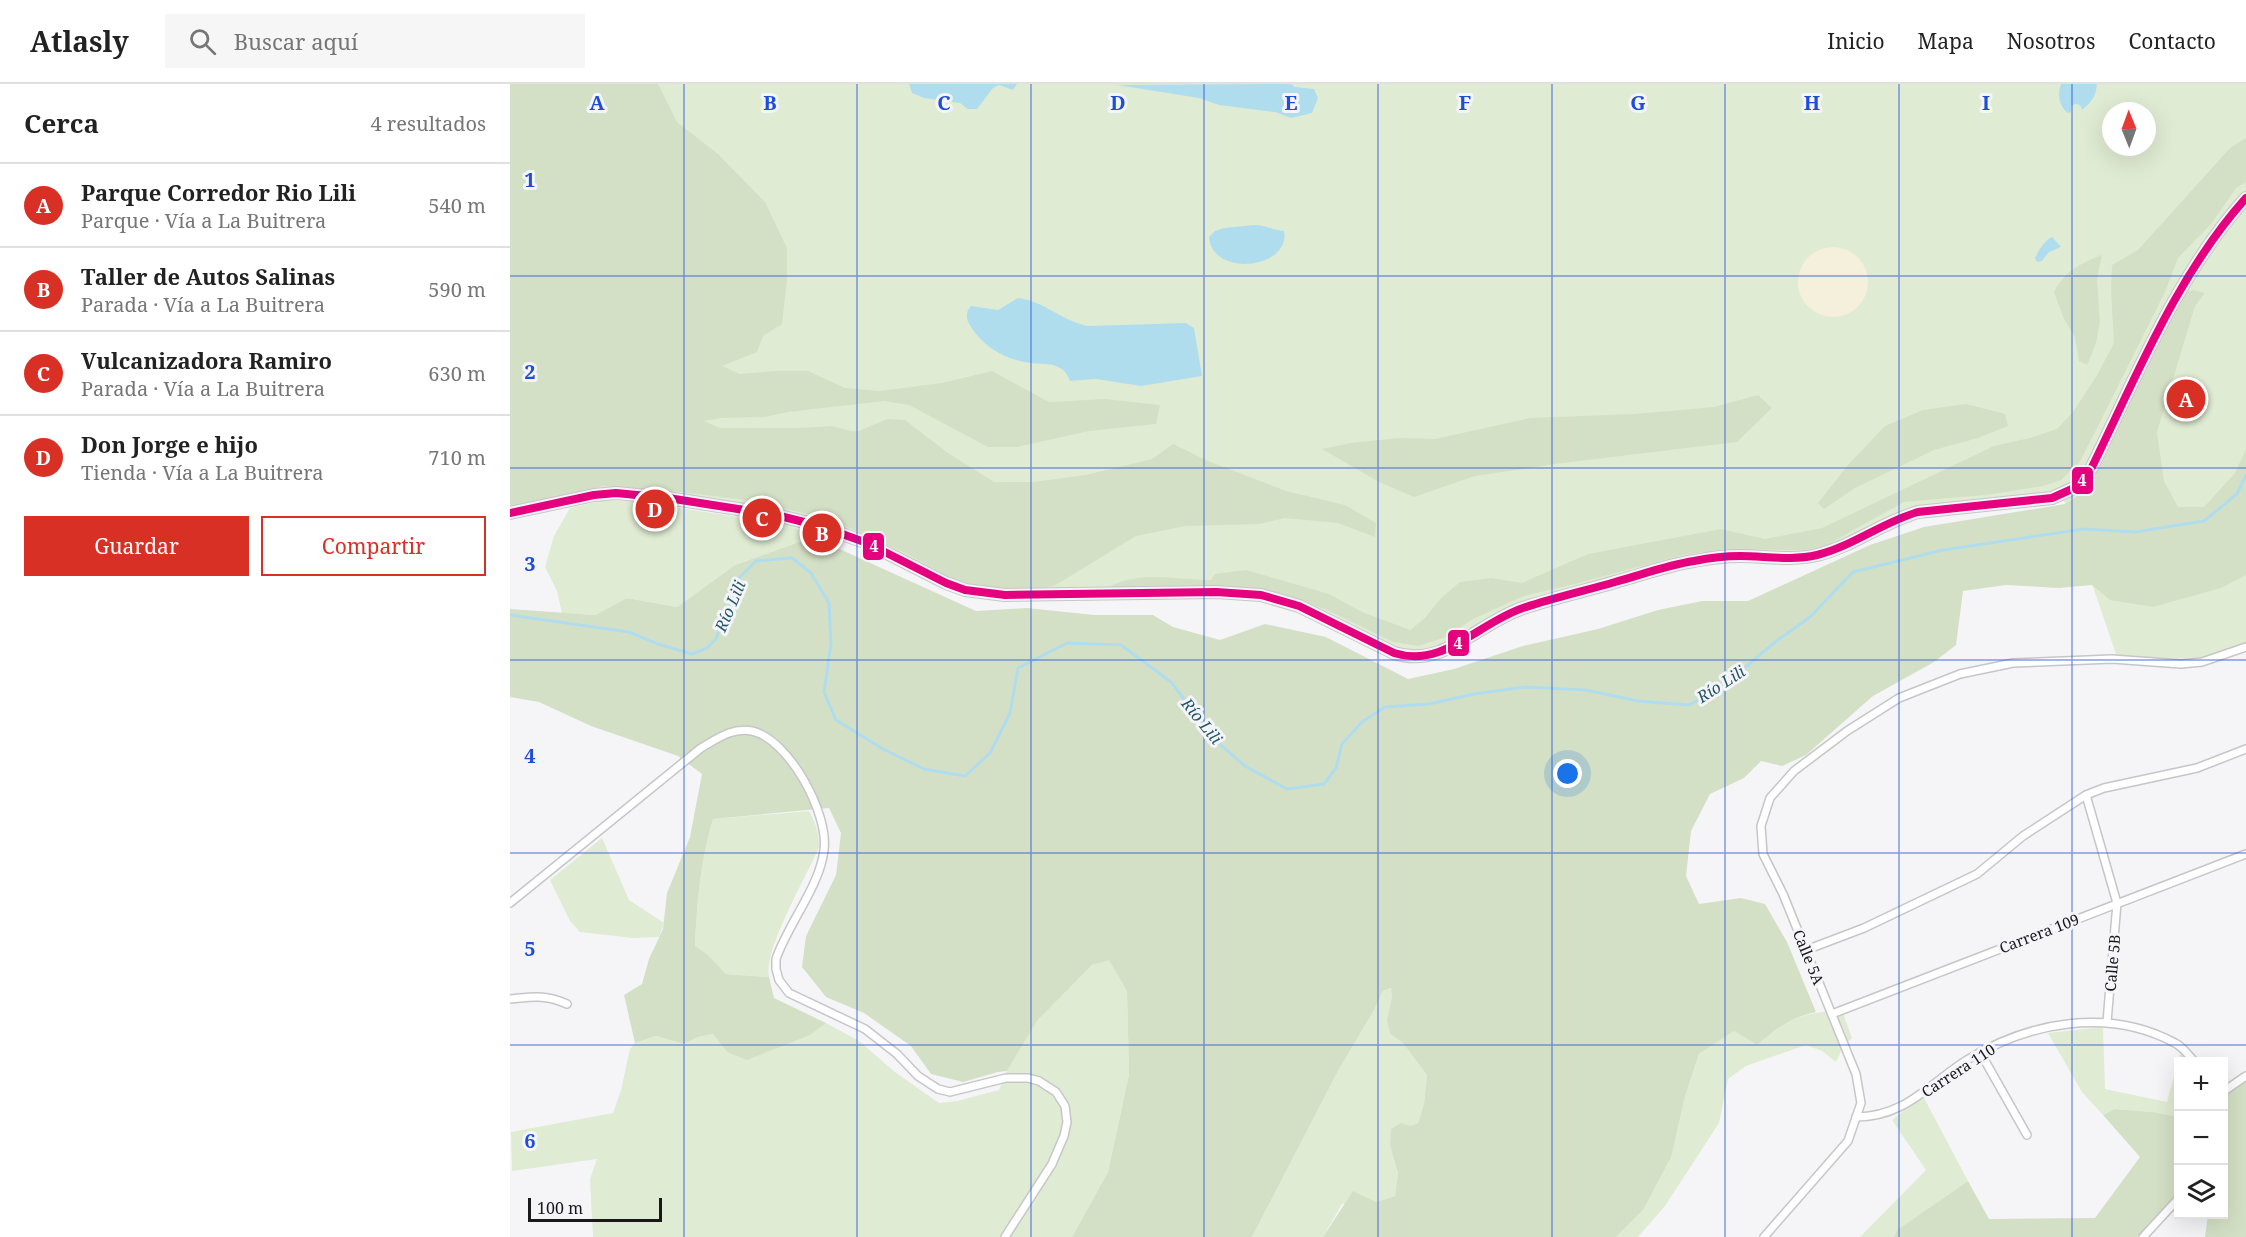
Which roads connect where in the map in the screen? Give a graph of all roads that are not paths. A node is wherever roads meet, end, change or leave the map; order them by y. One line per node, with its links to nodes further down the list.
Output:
1 (2246, 198): 2 (street)
2 (510, 513)
3 (2246, 647): 9 (street, Calle 5A)
4 (2246, 749): 5 (street)
5 (2086, 795): 8 (street); 9 (street)
6 (2246, 854): 8 (street, Carrera 109)
7 (510, 903): 21 (street)
8 (2117, 903): 12 (street, Carrera 109); 13 (street, Calle 5B)
9 (1806, 950): 12 (street, Calle 5A)
10 (510, 999): 11 (street)
11 (567, 1004)
12 (1832, 1014): 18 (street, Calle 5A)
13 (2107, 1022): 14 (street, Carrera 110); 15 (street, Carrera 110)
14 (1980, 1052): 18 (street, Carrera 110); 19 (street)
15 (2190, 1057)
16 (2246, 1076): 17 (street)
17 (2228, 1087)
18 (1856, 1116): 22 (street, Calle 5A)
19 (2027, 1135)
20 (2174, 1203): 23 (street)
21 (1005, 1237)
22 (1764, 1237)
23 (2143, 1237)

